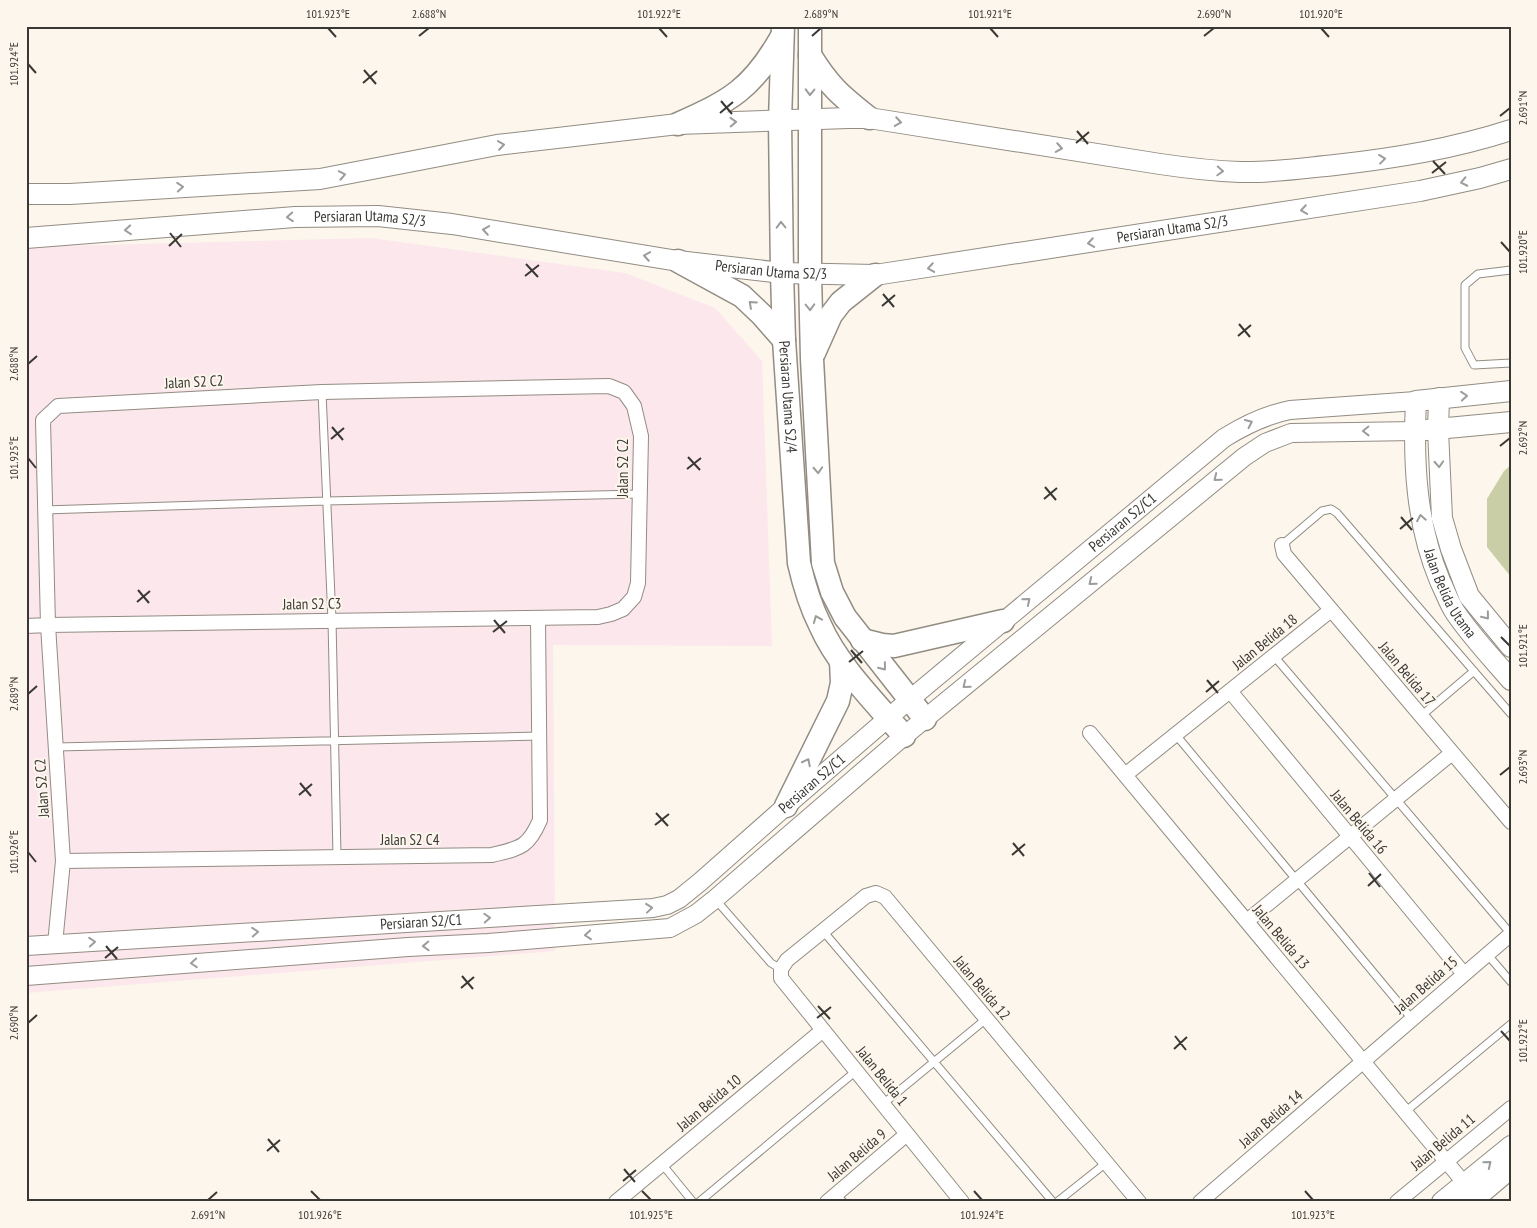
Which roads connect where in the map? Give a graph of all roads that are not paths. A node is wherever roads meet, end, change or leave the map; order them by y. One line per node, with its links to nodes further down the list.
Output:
1 (810, 26): 3 (main road, Persiaran Utama S2/4)
2 (783, 30): 6 (main road, Persiaran Utama S2/4); 7 (main road)
3 (810, 55): 4 (main road); 5 (main road, Persiaran Utama S2/4, one-way to 5)
4 (870, 118): 5 (main road); 8 (main road, one-way to 8)
5 (809, 120): 6 (main road); 17 (main road, Persiaran Utama S2/4)
6 (780, 121): 7 (main road, one-way to 6); 16 (main road, Persiaran Utama S2/4, one-way to 6)
7 (678, 124): 12 (main road, one-way to 7)
8 (1511, 130)
9 (1511, 168): 18 (main road, Persiaran Utama S2/3, one-way to 18)
10 (26, 185): 12 (street)
11 (26, 194): 12 (main road)
12 (70, 194)
13 (26, 238): 14 (main road, Persiaran Utama S2/3, one-way to 13)
14 (678, 261): 16 (main road, Persiaran Utama S2/3); 19 (main road, one-way to 14)
15 (1511, 270): 21 (lane)
16 (782, 273): 17 (main road, Persiaran Utama S2/3); 19 (main road, Persiaran Utama S2/4)
17 (810, 274): 18 (main road, Persiaran Utama S2/3); 20 (main road, Persiaran Utama S2/4, one-way to 20)
18 (875, 275): 20 (main road)
19 (784, 340): 43 (main road, Persiaran Utama S2/4, one-way to 19)
20 (812, 359): 40 (main road, Persiaran Utama S2/4, one-way to 40)
21 (1511, 362)
22 (1511, 391): 24 (main road, Persiaran S2/C1, one-way to 22)
23 (322, 392): 29 (street, Jalan S2 C2); 30 (lane); 31 (street, Jalan S2 C2)
24 (1440, 398): 25 (main road, Persiaran S2/C1); 27 (main road, Jalan Belida Utama)
25 (1416, 401): 28 (main road, Jalan Belida Utama); 37 (street, Persiaran S2/C1, one-way to 25)
26 (1511, 422): 27 (main road)
27 (1438, 430): 28 (main road); 41 (main road, Jalan Belida Utama, one-way to 41)
28 (1415, 431): 45 (main road, Jalan Belida Utama, one-way to 28); 51 (street, Persiaran S2/C1, one-way to 51)
29 (640, 494): 30 (lane); 34 (street, Jalan S2 C2)
30 (326, 501): 31 (lane); 36 (lane)
31 (44, 510): 38 (street, Jalan S2 C2)
32 (1282, 545): 33 (street, Jalan Belida 17); 44 (lane)
33 (1331, 610): 42 (street, Jalan Belida 18); 49 (street, Jalan Belida 17)
34 (598, 618): 35 (street, Jalan S2 C3)
35 (538, 619): 36 (street, Jalan S2 C3); 54 (street, Jalan S2 C4)
36 (332, 620): 38 (street, Jalan S2 C3); 56 (lane)
37 (1003, 621): 40 (main road); 47 (street, Persiaran S2/C1)
38 (48, 625): 39 (street, Jalan S2 C3); 57 (street, Jalan S2 C2)
39 (26, 626)
40 (862, 640): 47 (main road, Persiaran Utama S2/4, one-way to 47)
41 (1511, 647)
42 (1274, 656): 46 (street, Jalan Belida 18); 60 (lane)
43 (841, 661): 50 (main road, Persiaran Utama S2/4); 61 (main road, one-way to 43)
44 (1474, 671): 48 (lane); 49 (lane)
45 (1511, 680)
46 (1230, 691): 53 (street, Jalan Belida 18); 63 (street, Jalan Belida 16)
47 (909, 700): 50 (street, Persiaran S2/C1); 51 (main road, Persiaran Utama S2/4)
48 (1511, 714)
49 (1421, 716): 58 (street, Jalan Belida 17)
50 (888, 718): 55 (main road, Persiaran Utama S2/4); 61 (street, Persiaran S2/C1)
51 (925, 719): 55 (street, Persiaran S2/C1)
52 (1090, 733): 59 (street, Jalan Belida 13)
53 (1176, 735): 59 (street, Jalan Belida 18); 66 (lane)
54 (539, 736): 56 (lane); 64 (street, Jalan S2 C4)
55 (904, 736): 68 (street, Persiaran S2/C1)
56 (335, 740): 57 (lane); 64 (lane)
57 (56, 747): 65 (street, Jalan S2 C2)
58 (1452, 753): 60 (street); 62 (street, Jalan Belida 17)
59 (1125, 775): 69 (street, Jalan Belida 13)
60 (1396, 799): 63 (street); 71 (lane)
61 (786, 806): 67 (street, Persiaran S2/C1)
62 (1511, 822)
63 (1350, 836): 66 (street); 76 (street, Jalan Belida 16)
64 (337, 856): 65 (street, Jalan S2 C4)
65 (63, 861): 72 (street, Jalan S2 C2)
66 (1296, 880): 69 (street); 79 (lane)
67 (700, 882): 68 (street); 72 (street, Persiaran S2/C1, one-way to 67)
68 (715, 899): 75 (lane); 77 (street, Persiaran S2/C1, one-way to 77)
69 (1247, 921): 83 (street, Jalan Belida 13)
70 (823, 931): 75 (street, Jalan Belida 12); 80 (street, Jalan Belida 12); 84 (lane)
71 (1511, 934): 74 (street, Jalan Belida 15)
72 (55, 944): 73 (street, Persiaran S2/C1)
73 (26, 946)
74 (1487, 954): 76 (street, Jalan Belida 15); 78 (lane)
75 (781, 969): 82 (street, Jalan Belida 1)
76 (1464, 974): 79 (street, Jalan Belida 15)
77 (26, 976)
78 (1511, 982)
79 (1412, 1018): 83 (street, Jalan Belida 15)
80 (986, 1019): 84 (lane); 93 (street, Jalan Belida 12)
81 (1511, 1024): 88 (lane)
82 (823, 1030): 85 (street, Jalan Belida 1); 92 (street, Jalan Belida 10)
83 (1363, 1061): 88 (street, Jalan Belida 13); 104 (street, Jalan Belida 14)
84 (934, 1062): 86 (lane); 101 (lane)
85 (856, 1070): 86 (street, Jalan Belida 1); 99 (lane)
86 (883, 1104): 89 (street, Jalan Belida 1)
87 (1511, 1108): 91 (street, Jalan Belida 11)
88 (1406, 1112): 91 (street, Jalan Belida 13)
89 (907, 1134): 96 (street, Jalan Belida 9); 100 (street, Jalan Belida 1)
90 (1511, 1146): 95 (main road, one-way to 90)
91 (1446, 1161): 95 (street, Jalan Belida 13); 105 (street, Jalan Belida 11)
92 (661, 1163): 97 (street, Jalan Belida 10); 98 (lane)
93 (1106, 1163): 102 (lane); 103 (street, Jalan Belida 12)
94 (1511, 1168): 95 (main road)
95 (1470, 1194): 106 (main road)
96 (835, 1199)
97 (616, 1202)
98 (693, 1202)
99 (699, 1202)
100 (962, 1202)
101 (1053, 1202)
102 (1057, 1202)
103 (1139, 1202)
104 (1200, 1202)
105 (1397, 1202)
106 (1442, 1202)

